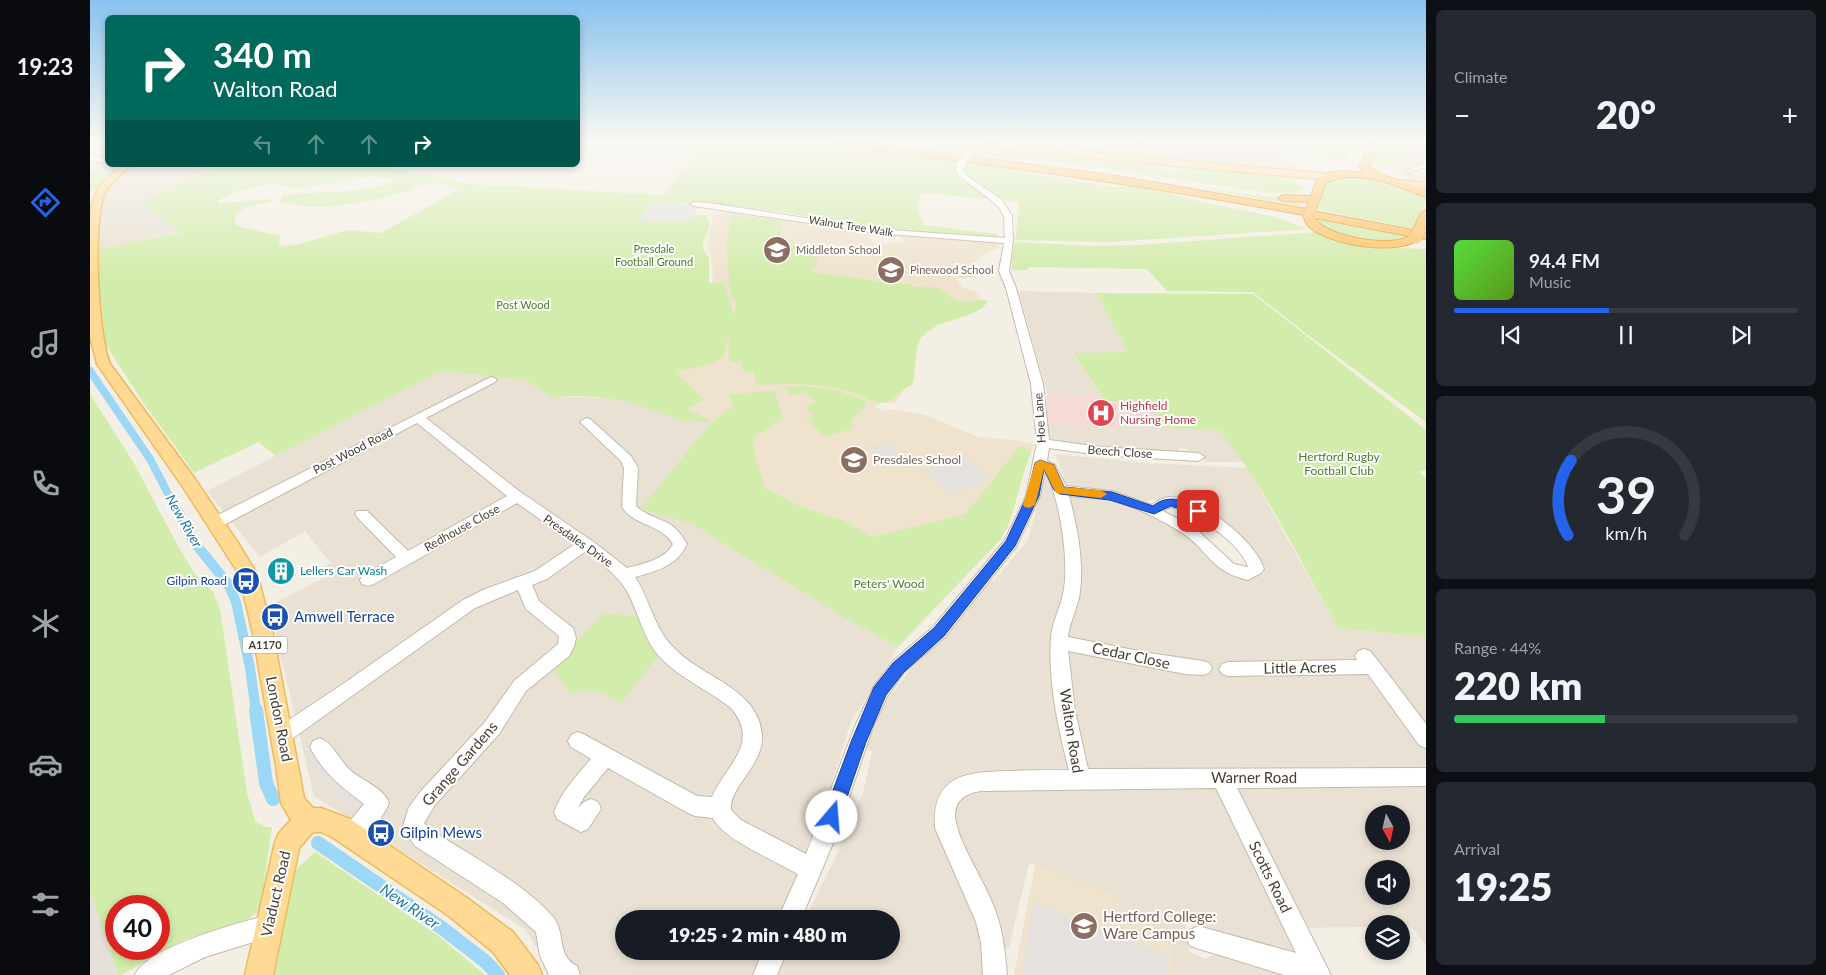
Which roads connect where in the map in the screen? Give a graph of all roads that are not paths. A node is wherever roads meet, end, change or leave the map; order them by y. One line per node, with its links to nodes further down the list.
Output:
1 (104, 188): 18 (main road, A1170)
2 (978, 188): 15 (street, Hoe Lane)
3 (1148, 188): 13 (highway)
4 (1168, 188): 14 (highway)
5 (1202, 188): 10 (highway)
6 (1306, 188): 10 (main road)
7 (1319, 188): 10 (highway)
8 (1411, 188): 9 (highway)
9 (1426, 194)
10 (1313, 203): 13 (highway)
11 (694, 204): 15 (street, Walnut Tree Walk)
12 (1426, 213): 14 (highway)
13 (1316, 227): 16 (highway)
14 (1422, 234): 16 (highway)
15 (1009, 241): 22 (street, Hoe Lane)
16 (1402, 244): 17 (highway)
17 (1426, 246)
18 (92, 297): 29 (main road, London Road / A1170)
19 (491, 380): 20 (street, Post Wood Road)
20 (418, 418): 26 (street, Presdales Drive); 29 (street, Post Wood Road)
21 (586, 422): 32 (street)
22 (1043, 442): 23 (street, Beech Close); 24 (street, Hoe Lane)
23 (1198, 457)
24 (1040, 463): 25 (street, Walton Road); 50 (street, Hoe Lane)
25 (1060, 490): 27 (street); 35 (street, Walton Road)
26 (517, 497): 30 (street, Presdales Drive); 31 (street, Redhouse Close)
27 (1154, 510): 27 (street)
28 (362, 514): 31 (street)
29 (215, 523): 38 (main road, London Road / A1170)
30 (585, 544): 32 (street, Presdales Drive); 34 (street)
31 (407, 559): 33 (street, Redhouse Close)
32 (624, 575): 46 (street, Presdales Drive)
33 (368, 580)
34 (523, 583): 38 (street); 59 (street, Grange Gardens)
35 (1059, 642): 36 (street, Cedar Close); 44 (street, Walton Road)
36 (1203, 668)
37 (1228, 669): 39 (street, Little Acres)
38 (282, 735): 48 (main road, London Road / A1170)
39 (1426, 739)
40 (578, 741): 42 (street)
41 (320, 747): 49 (street)
42 (605, 757): 46 (street); 47 (street)
43 (1222, 778): 44 (street, Warner Road); 45 (street, Warner Road); 55 (street, Scotts Road)
44 (1081, 779): 61 (street, Walton Road)
45 (1425, 779)
46 (720, 808): 50 (street)
47 (590, 809)
48 (307, 820): 49 (main road); 52 (main road, Viaduct Road)
49 (351, 835): 58 (main road)
50 (811, 869): 51 (street, Hoe Lane)
51 (794, 910)
52 (268, 928): 56 (street); 57 (main road, Viaduct Road)
53 (1198, 938): 55 (street)
54 (771, 960): 60 (street)
55 (1317, 971)
56 (148, 975)
57 (260, 975)
58 (528, 975)
59 (568, 975)
60 (765, 975)
61 (996, 975)

